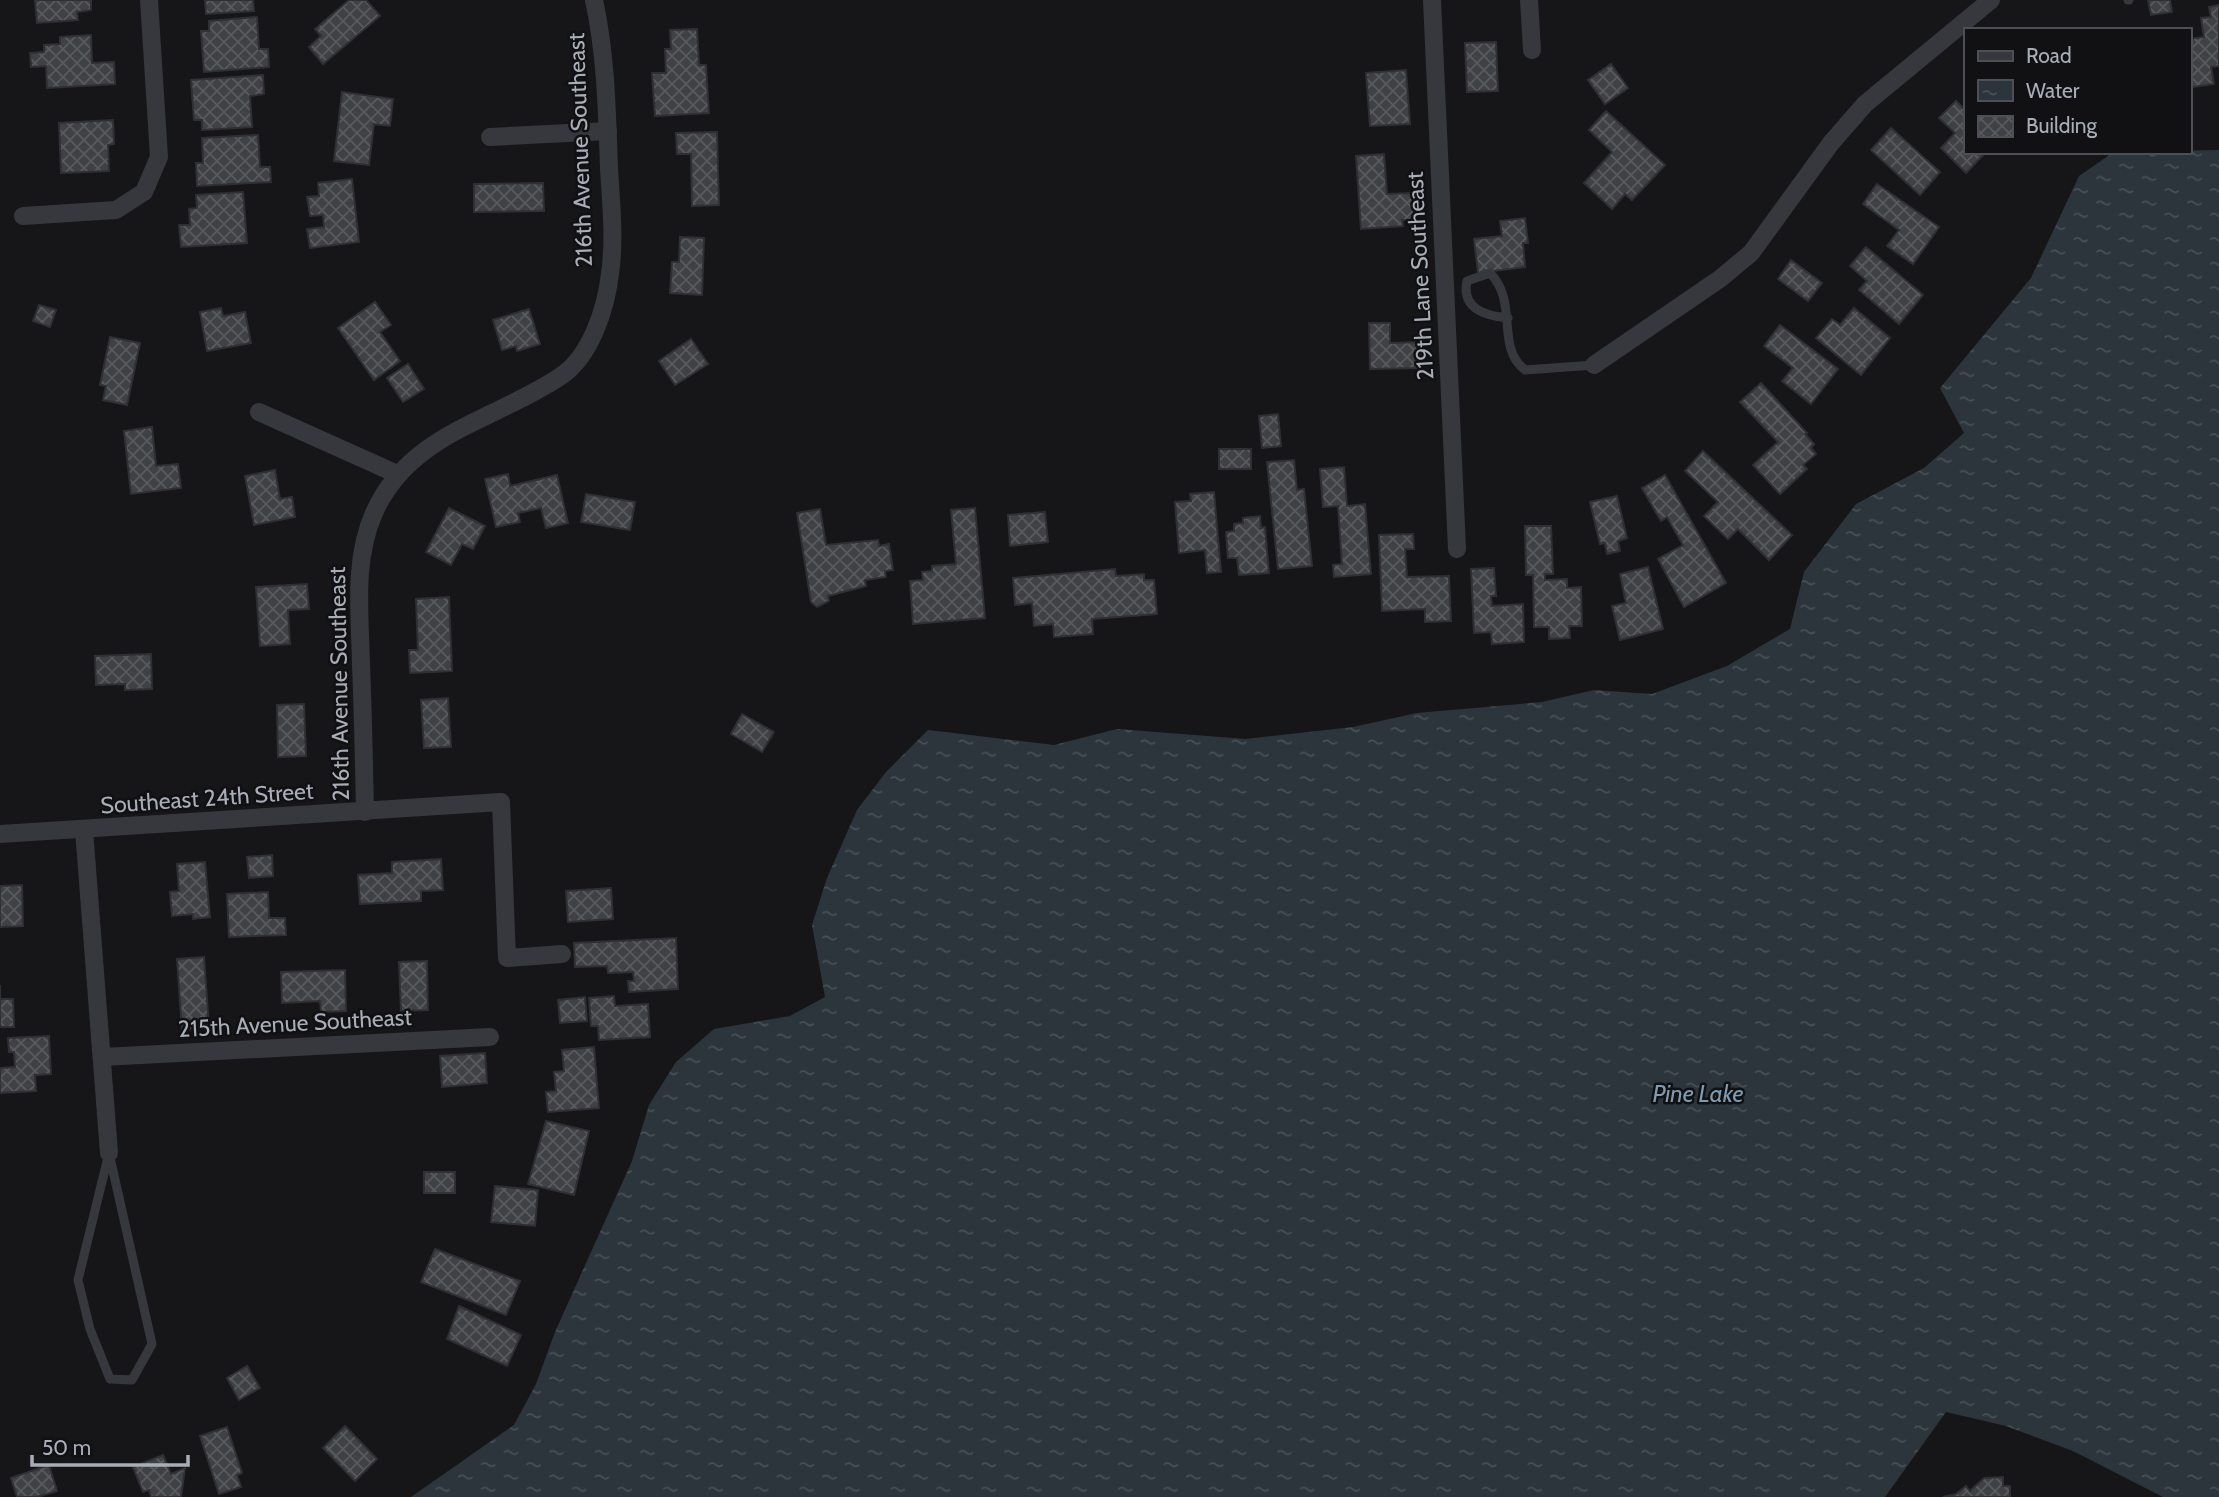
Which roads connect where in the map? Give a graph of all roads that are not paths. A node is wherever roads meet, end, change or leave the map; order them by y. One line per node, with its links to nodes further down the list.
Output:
1 (149, 0): 9 (street)
2 (594, 0): 7 (street, 216th Avenue Southeast)
3 (1432, 0): 14 (street, 219th Lane Southeast)
4 (1530, 0): 6 (street)
5 (1991, 0): 11 (street)
6 (1532, 50)
7 (608, 131): 8 (street); 13 (street, 216th Avenue Southeast)
8 (490, 137)
9 (23, 216)
10 (1508, 318): 10 (lane); 11 (lane)
11 (1594, 365)
12 (259, 412): 13 (street)
13 (397, 474): 15 (street, 216th Avenue Southeast)
14 (1457, 549)
15 (365, 812): 16 (street, Southeast 24th Street); 18 (street, Southeast 24th Street)
16 (84, 830): 17 (street, Southeast 24th Street); 20 (street)
17 (0, 834)
18 (562, 954)
19 (490, 1037): 20 (street, 215th Avenue Southeast)
20 (102, 1057): 21 (street)
21 (109, 1153): 21 (lane)

